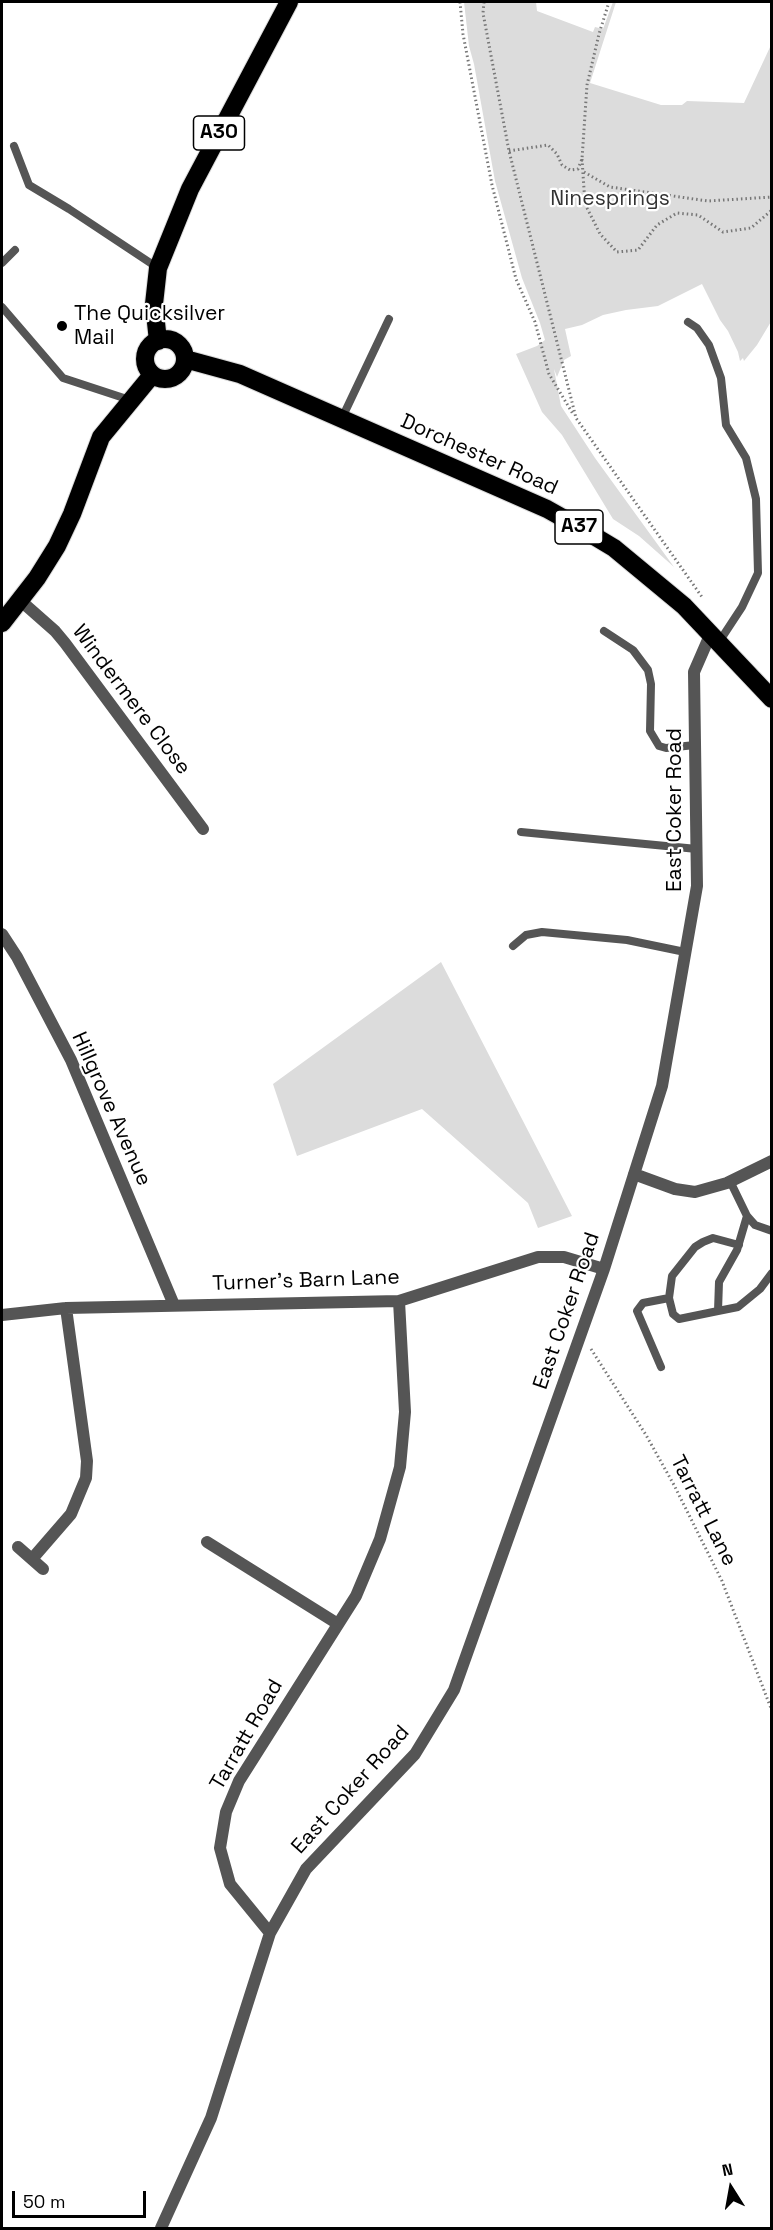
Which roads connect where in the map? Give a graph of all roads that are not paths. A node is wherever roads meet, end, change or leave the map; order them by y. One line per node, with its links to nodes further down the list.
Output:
1 (289, 2): 5 (highway, A30)
2 (14, 146): 5 (lane)
3 (15, 250): 4 (lane)
4 (2, 263)
5 (158, 268): 9 (highway, A30)
6 (2, 306): 12 (lane)
7 (389, 319): 13 (lane)
8 (688, 322): 17 (lane)
9 (158, 341): 10 (highway); 11 (highway)
10 (184, 359): 11 (highway); 13 (highway, Dorchester Road / A37)
11 (152, 375): 12 (highway)
12 (130, 400): 14 (highway)
13 (341, 420): 17 (highway, Dorchester Road / A37)
14 (21, 601): 15 (highway); 20 (street, Windermere Close)
15 (2, 622)
16 (604, 631): 19 (lane)
17 (715, 638): 18 (highway, Dorchester Road / A37); 19 (street, East Coker Road)
18 (771, 699)
19 (695, 745): 22 (street, East Coker Road)
20 (203, 829)
21 (521, 832): 22 (lane)
22 (697, 849): 25 (street, East Coker Road)
23 (2, 934): 36 (street, Hillgrove Avenue)
24 (513, 946): 25 (lane)
25 (685, 952): 27 (street, East Coker Road)
26 (771, 1161): 28 (street)
27 (634, 1174): 28 (street); 32 (street, East Coker Road)
28 (730, 1181): 29 (lane)
29 (747, 1216): 30 (lane); 31 (lane)
30 (771, 1231)
31 (739, 1245): 34 (lane); 38 (lane)
32 (604, 1269): 35 (street, Turner's Barn Lane); 46 (street, East Coker Road)
33 (771, 1273): 38 (lane)
34 (669, 1298): 38 (lane); 40 (lane)
35 (399, 1301): 36 (street, Turner's Barn Lane); 45 (street, Tarratt Road)
36 (174, 1305): 37 (street, Turner's Barn Lane)
37 (66, 1308): 39 (street, Turner's Barn Lane); 43 (street)
38 (718, 1311)
39 (2, 1315)
40 (661, 1367)
41 (207, 1542): 45 (street)
42 (18, 1547): 43 (street)
43 (32, 1559): 44 (street)
44 (43, 1569)
45 (338, 1624): 46 (street, Tarratt Road)
46 (270, 1933): 47 (street, East Coker Road)
47 (161, 2229)

